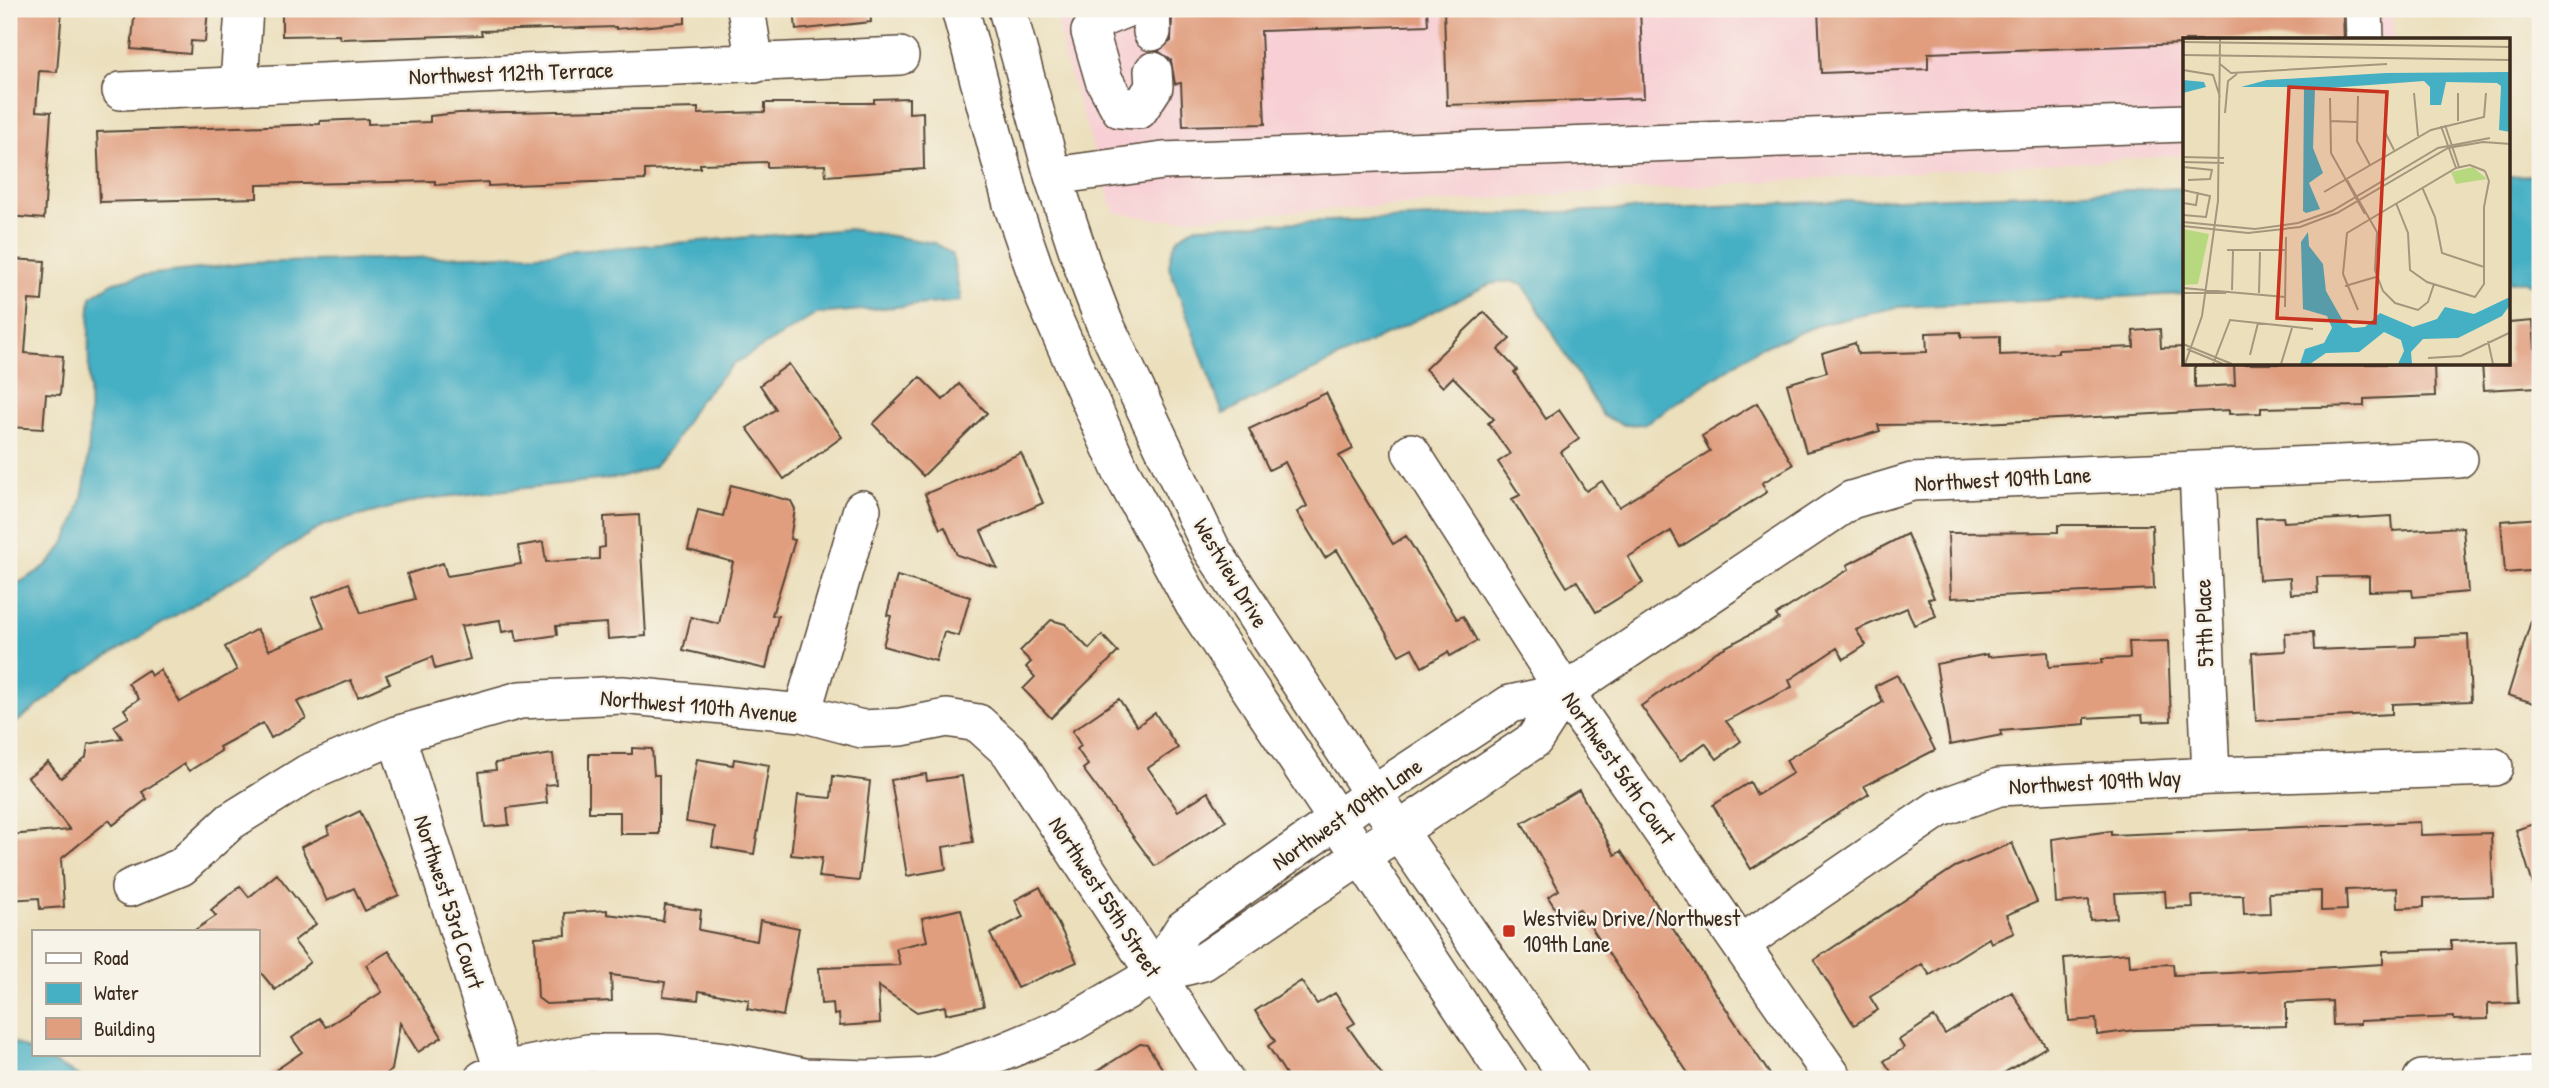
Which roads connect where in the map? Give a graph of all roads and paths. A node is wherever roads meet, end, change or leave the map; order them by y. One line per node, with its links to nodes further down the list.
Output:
1 (244, 9): 11 (street)
2 (746, 9): 9 (street)
3 (960, 9): 26 (street, Westview Drive)
4 (1007, 9): 14 (street, Westview Drive)
5 (2364, 9): 7 (street)
6 (1143, 16): 10 (street)
7 (2365, 38)
8 (900, 56): 9 (street, Northwest 112th Terrace)
9 (755, 64): 11 (street, Northwest 112th Terrace)
10 (1153, 71)
11 (239, 85): 12 (street, Northwest 112th Terrace)
12 (121, 91)
13 (2183, 123): 14 (street)
14 (1053, 176): 25 (street, Westview Drive)
15 (1411, 452): 19 (street, Northwest 56th Court)
16 (2459, 459): 17 (street, Northwest 109th Lane)
17 (2198, 470): 19 (street, Northwest 109th Lane); 24 (street, 57th Place)
18 (862, 509): 20 (street)
19 (1565, 692): 25 (street, Northwest 109th Lane); 27 (street, Northwest 109th Lane); 30 (street, Northwest 56th Court)
20 (802, 713): 21 (street, Northwest 110th Avenue); 22 (street, Northwest 110th Avenue)
21 (978, 723): 31 (street, Northwest 55th Street)
22 (396, 735): 29 (street, Northwest 110th Avenue); 32 (street, Northwest 53rd Court)
23 (2494, 767): 24 (street, Northwest 109th Way)
24 (2211, 776): 30 (street, Northwest 109th Way)
25 (1373, 793): 26 (street, Northwest 109th Lane); 27 (street, Westview Drive)
26 (1337, 819): 28 (street, Westview Drive); 31 (street, Northwest 109th Lane)
27 (1399, 830): 28 (street, Northwest 109th Lane); 36 (street, Westview Drive)
28 (1360, 856): 31 (street, Northwest 109th Lane); 35 (street, Westview Drive)
29 (130, 888)
30 (1742, 943): 37 (street, Northwest 56th Court)
31 (1155, 974): 32 (street, Northwest 109th Lane); 34 (street, Northwest 55th Street)
32 (493, 1075)
33 (2535, 1075): 38 (street)
34 (1224, 1079)
35 (1509, 1079)
36 (1570, 1079)
37 (1834, 1079)
38 (2423, 1079)

